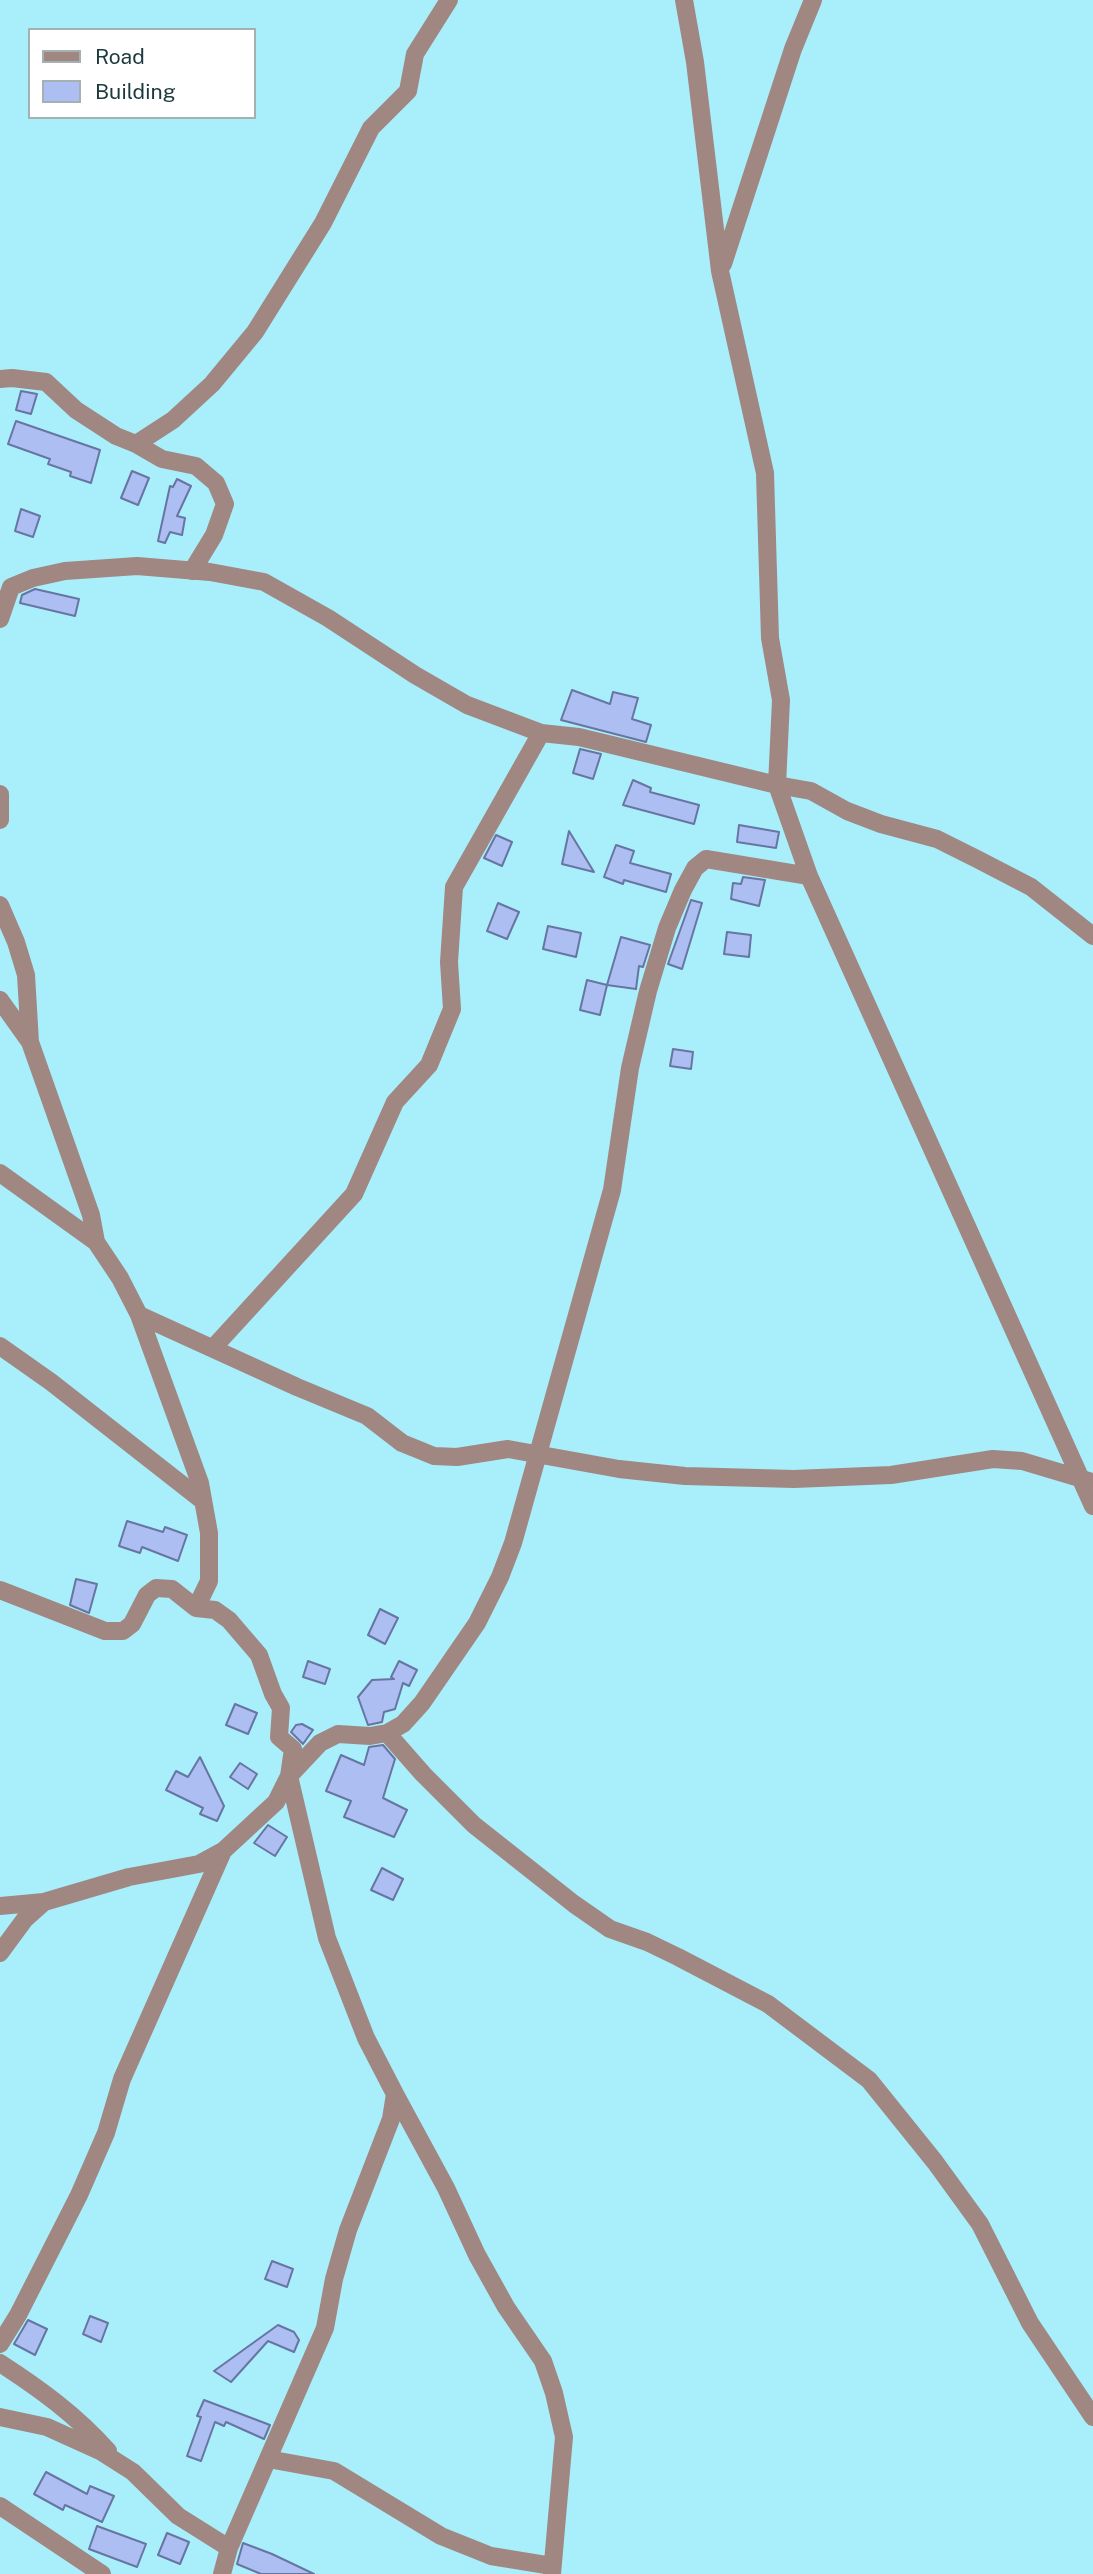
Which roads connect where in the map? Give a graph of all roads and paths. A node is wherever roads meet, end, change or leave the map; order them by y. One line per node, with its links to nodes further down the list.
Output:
1 (449, 0): 6 (street)
2 (684, 0): 4 (street)
3 (814, 0): 4 (street)
4 (720, 271): 10 (street)
5 (0, 379): 6 (street)
6 (136, 444): 7 (street)
7 (192, 570): 8 (street); 9 (street)
8 (0, 618)
9 (541, 733): 10 (street); 22 (street)
10 (777, 785): 13 (street); 15 (street)
11 (0, 794): 12 (street)
12 (0, 820)
13 (809, 876): 23 (street); 24 (street)
14 (0, 905): 17 (street)
15 (1093, 936)
16 (0, 1000): 17 (street)
17 (30, 1042): 19 (street)
18 (0, 1173): 19 (street)
19 (96, 1242): 20 (street)
20 (139, 1315): 22 (street); 25 (street)
21 (0, 1346): 25 (street)
22 (213, 1348): 23 (street)
23 (537, 1454): 24 (street); 29 (street)
24 (1088, 1480): 26 (street)
25 (203, 1501): 28 (street)
26 (1093, 1506)
27 (0, 1590): 28 (street)
28 (196, 1608): 30 (street)
29 (387, 1732): 30 (street); 39 (street)
30 (289, 1776): 31 (street); 35 (street)
31 (223, 1851): 32 (street); 36 (street)
32 (44, 1902): 33 (street); 34 (street)
33 (0, 1906)
34 (0, 1953)
35 (395, 2094): 40 (street); 44 (street)
36 (0, 2344)
37 (0, 2363): 41 (street)
38 (0, 2417): 41 (street)
39 (1093, 2417)
40 (268, 2459): 43 (street); 44 (street)
41 (120, 2464): 43 (street)
42 (4, 2511): 45 (street)
43 (229, 2548): 46 (street)
44 (552, 2570)
45 (102, 2574)
46 (222, 2574)

